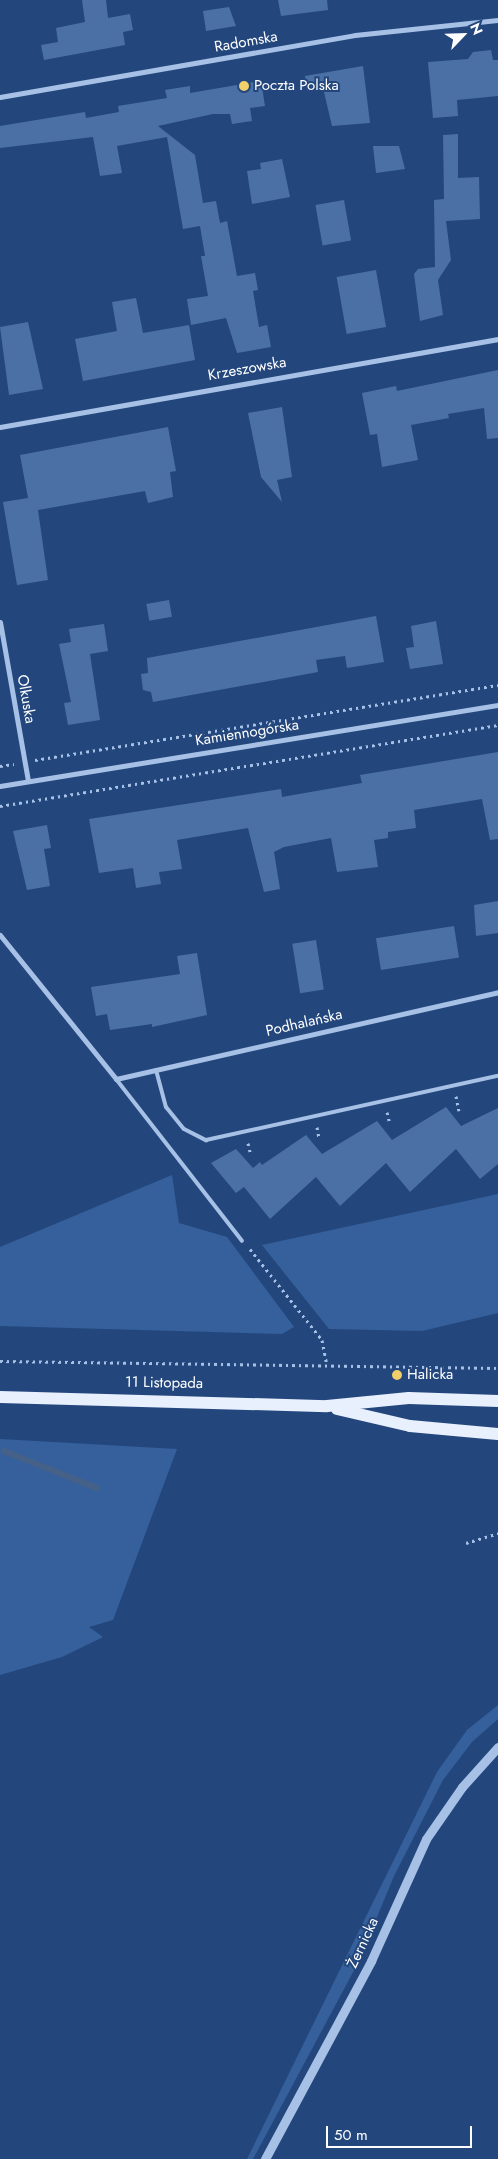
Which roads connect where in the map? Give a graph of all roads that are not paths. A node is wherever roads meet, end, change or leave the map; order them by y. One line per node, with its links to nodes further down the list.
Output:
1 (498, 20): 2 (street, Radomska)
2 (0, 97)
3 (498, 339): 4 (street, Krzeszowska)
4 (0, 427)
5 (0, 622): 7 (street, Olkuska)
6 (498, 705): 7 (street, Kamiennogórska)
7 (28, 781): 8 (street, Kamiennogórska)
8 (0, 786)
9 (0, 935): 13 (street)
10 (498, 992): 11 (street, Podhalańska)
11 (156, 1070): 12 (lane); 13 (street, Podhalańska)
12 (498, 1076)
13 (116, 1079): 14 (lane)
14 (242, 1241)
15 (0, 1397): 17 (main road, 11 Listopada)
16 (498, 1401): 17 (main road, 11 Listopada)
17 (327, 1406): 18 (main road, 11 Listopada)
18 (498, 1434)
19 (498, 1747): 20 (street, Żernicka)
20 (265, 2159)

